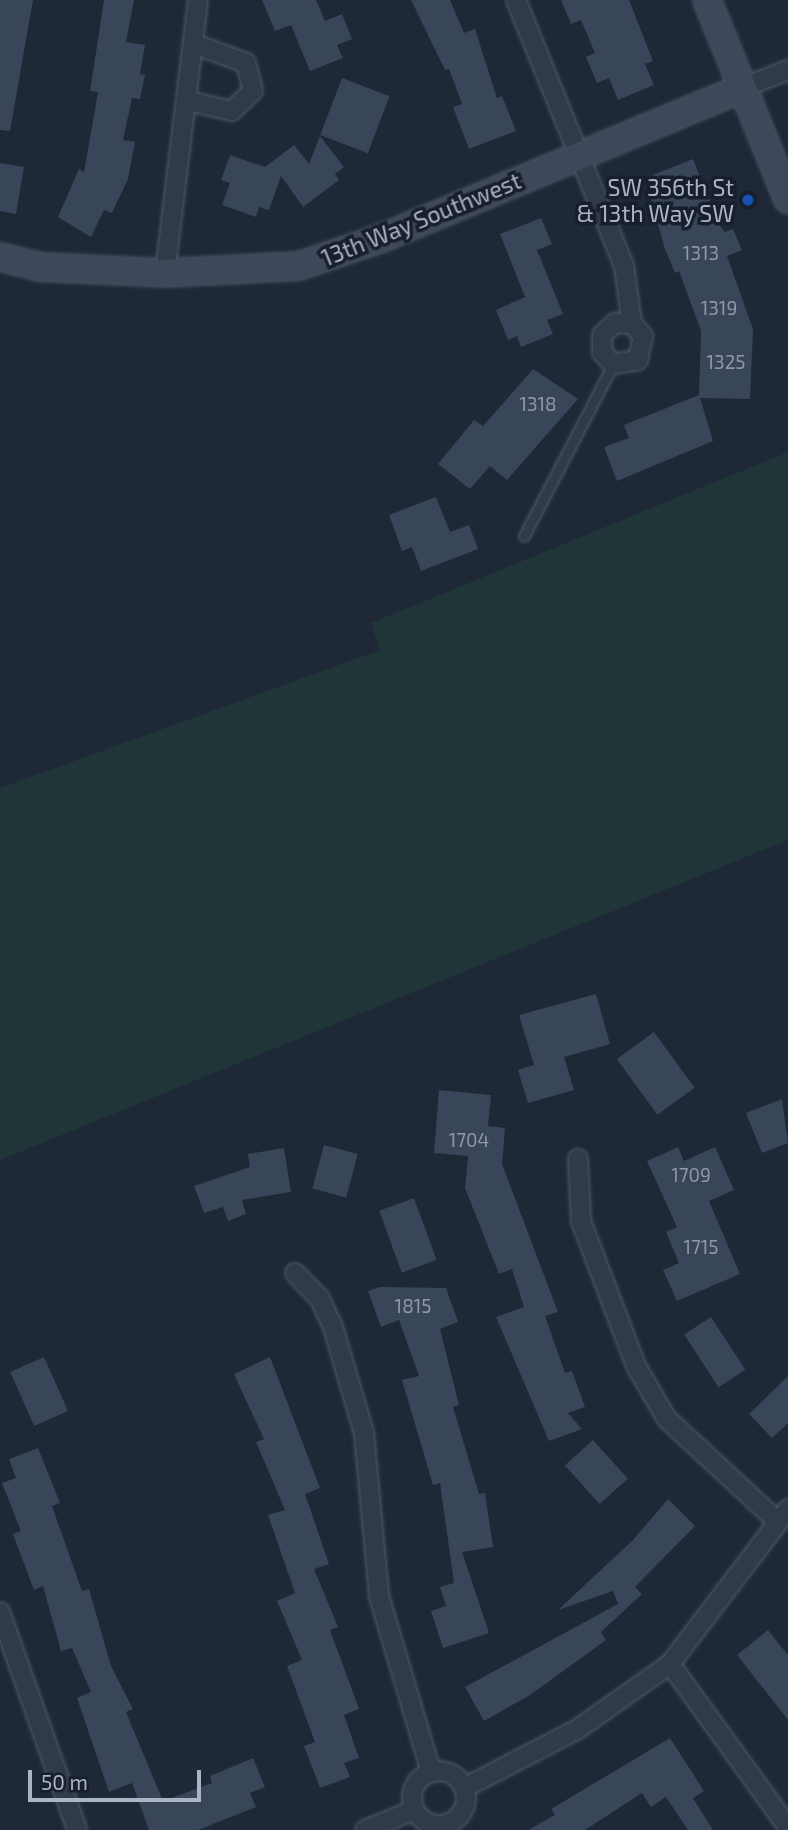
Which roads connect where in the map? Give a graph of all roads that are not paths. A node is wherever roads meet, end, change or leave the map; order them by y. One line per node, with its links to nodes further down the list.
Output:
1 (198, 0): 4 (street)
2 (516, 0): 8 (street)
3 (707, 0): 6 (street)
4 (197, 45): 7 (street); 7 (street)
5 (788, 69): 6 (street)
6 (742, 88): 8 (street, 13th Way Southwest); 9 (street)
7 (188, 101): 11 (street)
8 (578, 155): 11 (street, 13th Way Southwest); 12 (street)
9 (788, 199)
10 (0, 257): 11 (street, 13th Way Southwest)
11 (165, 273)
12 (632, 324): 13 (street); 13 (street)
13 (613, 364): 14 (lane)
14 (524, 536)
15 (579, 1159): 17 (street)
16 (295, 1273): 20 (street)
17 (783, 1515): 19 (street)
18 (0, 1612): 25 (street)
19 (670, 1664): 21 (street); 24 (street)
20 (431, 1772): 21 (street); 22 (street)
21 (464, 1788): 23 (street)
22 (414, 1810): 23 (street); 26 (street)
23 (450, 1827)
24 (788, 1827)
25 (77, 1830)
26 (365, 1830)

